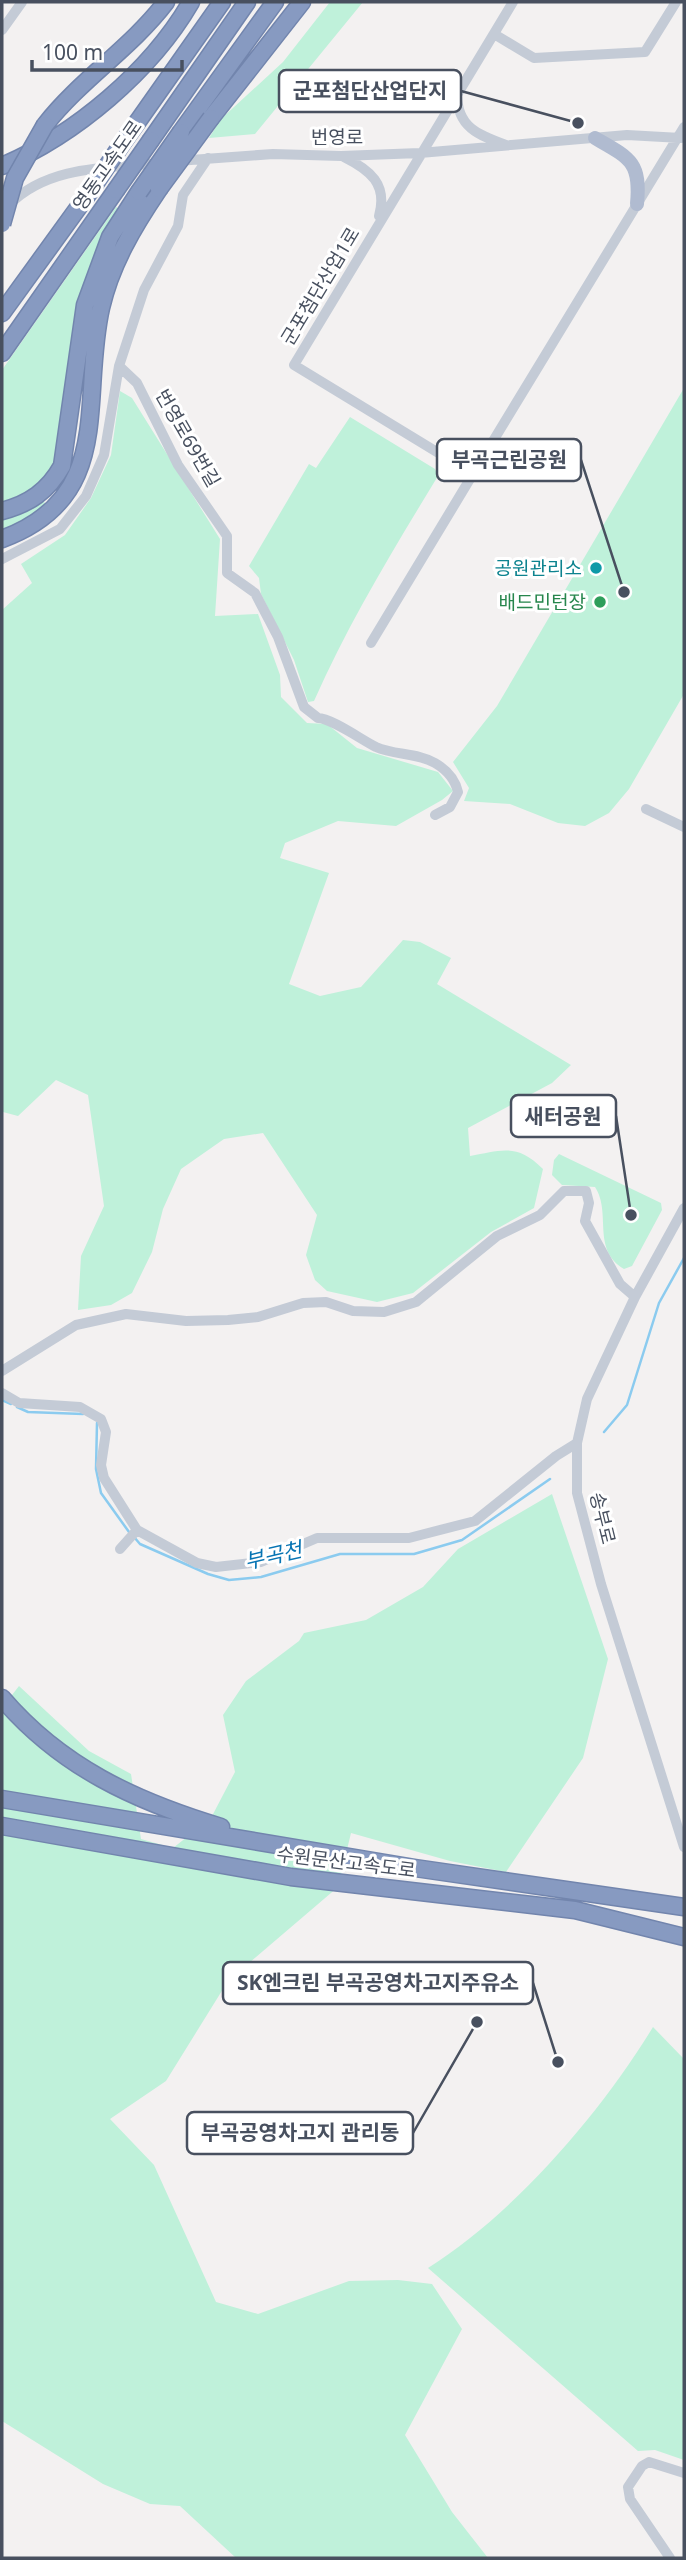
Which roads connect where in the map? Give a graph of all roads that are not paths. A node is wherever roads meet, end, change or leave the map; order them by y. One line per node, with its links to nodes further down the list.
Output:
1 (22, 2): 11 (street)
2 (166, 2): 24 (highway, bridge)
3 (191, 2): 21 (highway)
4 (222, 2): 26 (highway, 영동고속도로, bridge)
5 (247, 2): 27 (highway, 영동고속도로, bridge)
6 (275, 2): 30 (highway, bridge)
7 (302, 2): 31 (highway, bridge)
8 (513, 2): 12 (street, 군포첨단산업1로)
9 (676, 2): 10 (street); 12 (street)
10 (684, 6)
11 (2, 30)
12 (494, 34): 13 (street, 군포첨단산업1로)
13 (457, 94): 17 (street); 18 (street, 군포첨단산업1로)
14 (684, 127): 16 (street)
15 (595, 138): 16 (street, 번영로); 17 (street, 번영로); 22 (main road)
16 (681, 138): 22 (street)
17 (508, 146): 18 (street, 번영로)
18 (421, 153): 19 (street, 번영로); 25 (street, 군포첨단산업1로)
19 (341, 156): 20 (street, 번영로); 25 (street)
20 (208, 158): 23 (street, 번영로); 28 (street)
21 (2, 166)
22 (637, 204): 29 (street)
23 (2, 212)
24 (2, 223)
25 (377, 224): 29 (street, 군포첨단산업1로)
26 (2, 313)
27 (2, 353)
28 (119, 366): 32 (street); 35 (street, 번영로69번길)
29 (473, 474): 33 (street)
30 (2, 511)
31 (2, 539)
32 (2, 559)
33 (371, 643)
34 (646, 809): 36 (street)
35 (435, 815)
36 (684, 827)
37 (684, 1208): 38 (street, 송부로)
38 (635, 1297): 39 (street); 41 (street, 송부로)
39 (2, 1371)
40 (2, 1393): 42 (street)
41 (578, 1443): 42 (street); 48 (street, 송부로)
42 (137, 1530): 43 (street)
43 (120, 1549)
44 (2, 1698): 47 (highway)
45 (2, 1799): 47 (highway, 수원문산고속도로)
46 (2, 1826): 50 (highway, 수원문산고속도로)
47 (284, 1845): 49 (highway, 수원문산고속도로)
48 (684, 1847)
49 (684, 1907)
50 (684, 1937)
51 (684, 2473): 52 (street)
52 (670, 2558)

